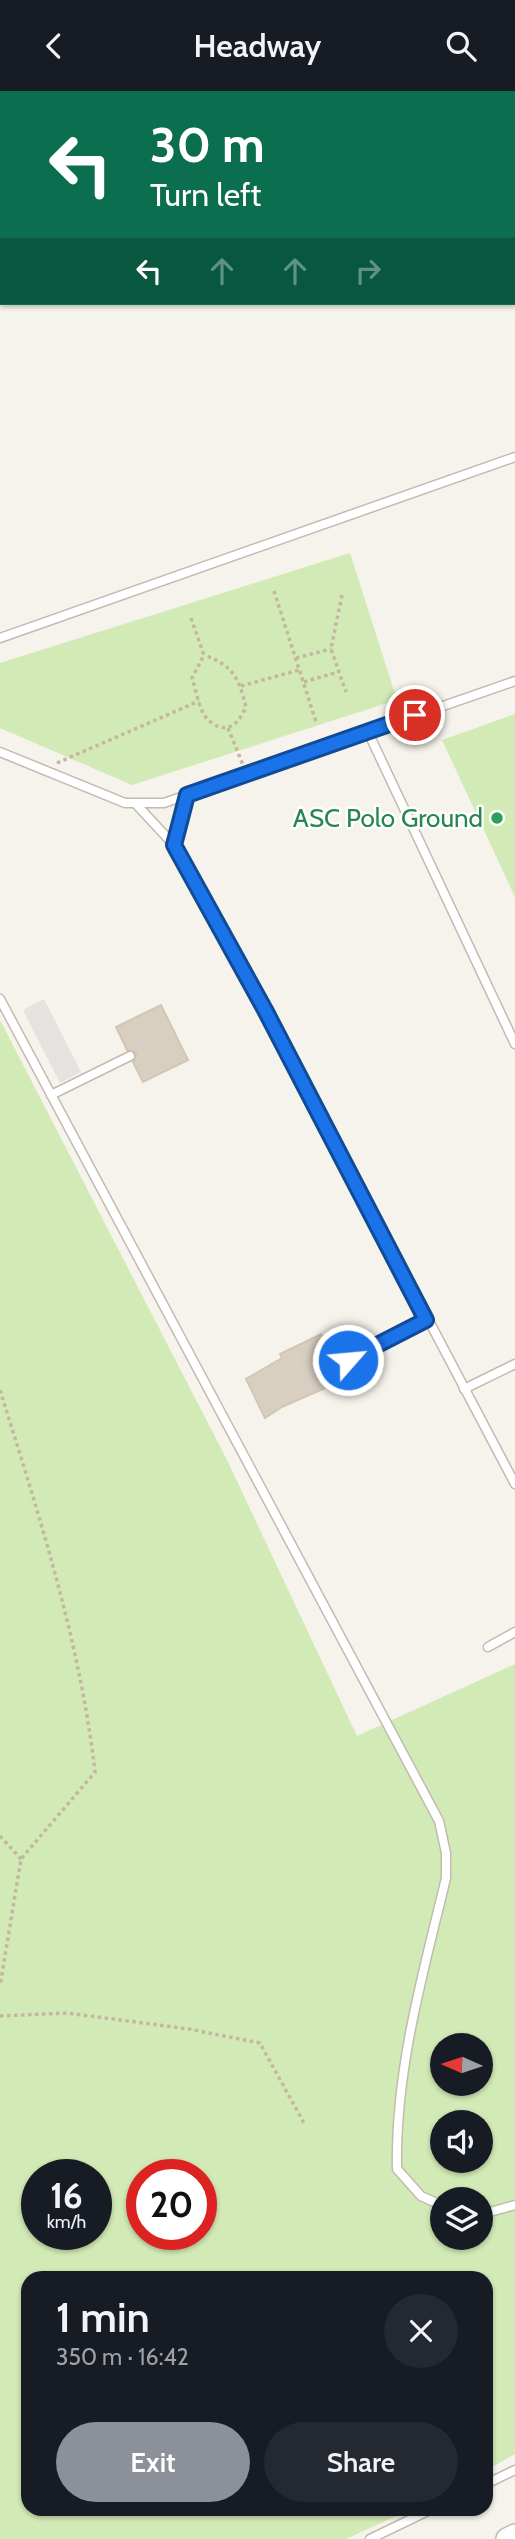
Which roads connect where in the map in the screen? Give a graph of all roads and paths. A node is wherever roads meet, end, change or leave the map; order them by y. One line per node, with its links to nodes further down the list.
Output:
1 (515, 457): 5 (lane)
2 (274, 591): 8 (path)
3 (342, 595): 6 (path)
4 (191, 618): 7 (path)
5 (0, 638)
6 (331, 649): 8 (path); 10 (path)
7 (204, 655): 13 (path); 15 (path)
8 (296, 658): 9 (path)
9 (300, 670): 12 (path); 13 (path)
10 (338, 672): 12 (path); 14 (path)
11 (515, 681): 18 (lane)
12 (304, 682): 16 (path)
13 (241, 686): 17 (path)
14 (346, 692)
15 (199, 701): 17 (path); 20 (path)
16 (316, 722)
17 (229, 728): 21 (path)
18 (368, 732): 21 (lane); 26 (lane)
19 (0, 752): 20 (lane)
20 (42, 770): 23 (lane)
21 (246, 774): 22 (lane)
22 (187, 795): 23 (lane); 24 (lane)
23 (135, 803): 24 (lane)
24 (174, 845): 29 (lane)
25 (0, 999): 28 (lane)
26 (515, 1044)
27 (130, 1056): 28 (lane)
28 (51, 1095): 42 (lane)
29 (426, 1320): 30 (lane); 32 (lane)
30 (348, 1360)
31 (515, 1364): 32 (lane)
32 (464, 1389): 34 (lane)
33 (0, 1390): 38 (path)
34 (515, 1485)
35 (515, 1632): 36 (lane)
36 (488, 1647)
37 (0, 1836): 38 (path)
38 (21, 1859): 39 (path)
39 (0, 1986)
40 (0, 2016): 41 (path)
41 (305, 2125)
42 (430, 2200)
43 (515, 2205): 44 (lane)
44 (493, 2211)
45 (515, 2470): 46 (lane)
46 (493, 2481)
47 (418, 2516): 49 (lane)
48 (515, 2535): 50 (street)
49 (370, 2539)
50 (507, 2539)

